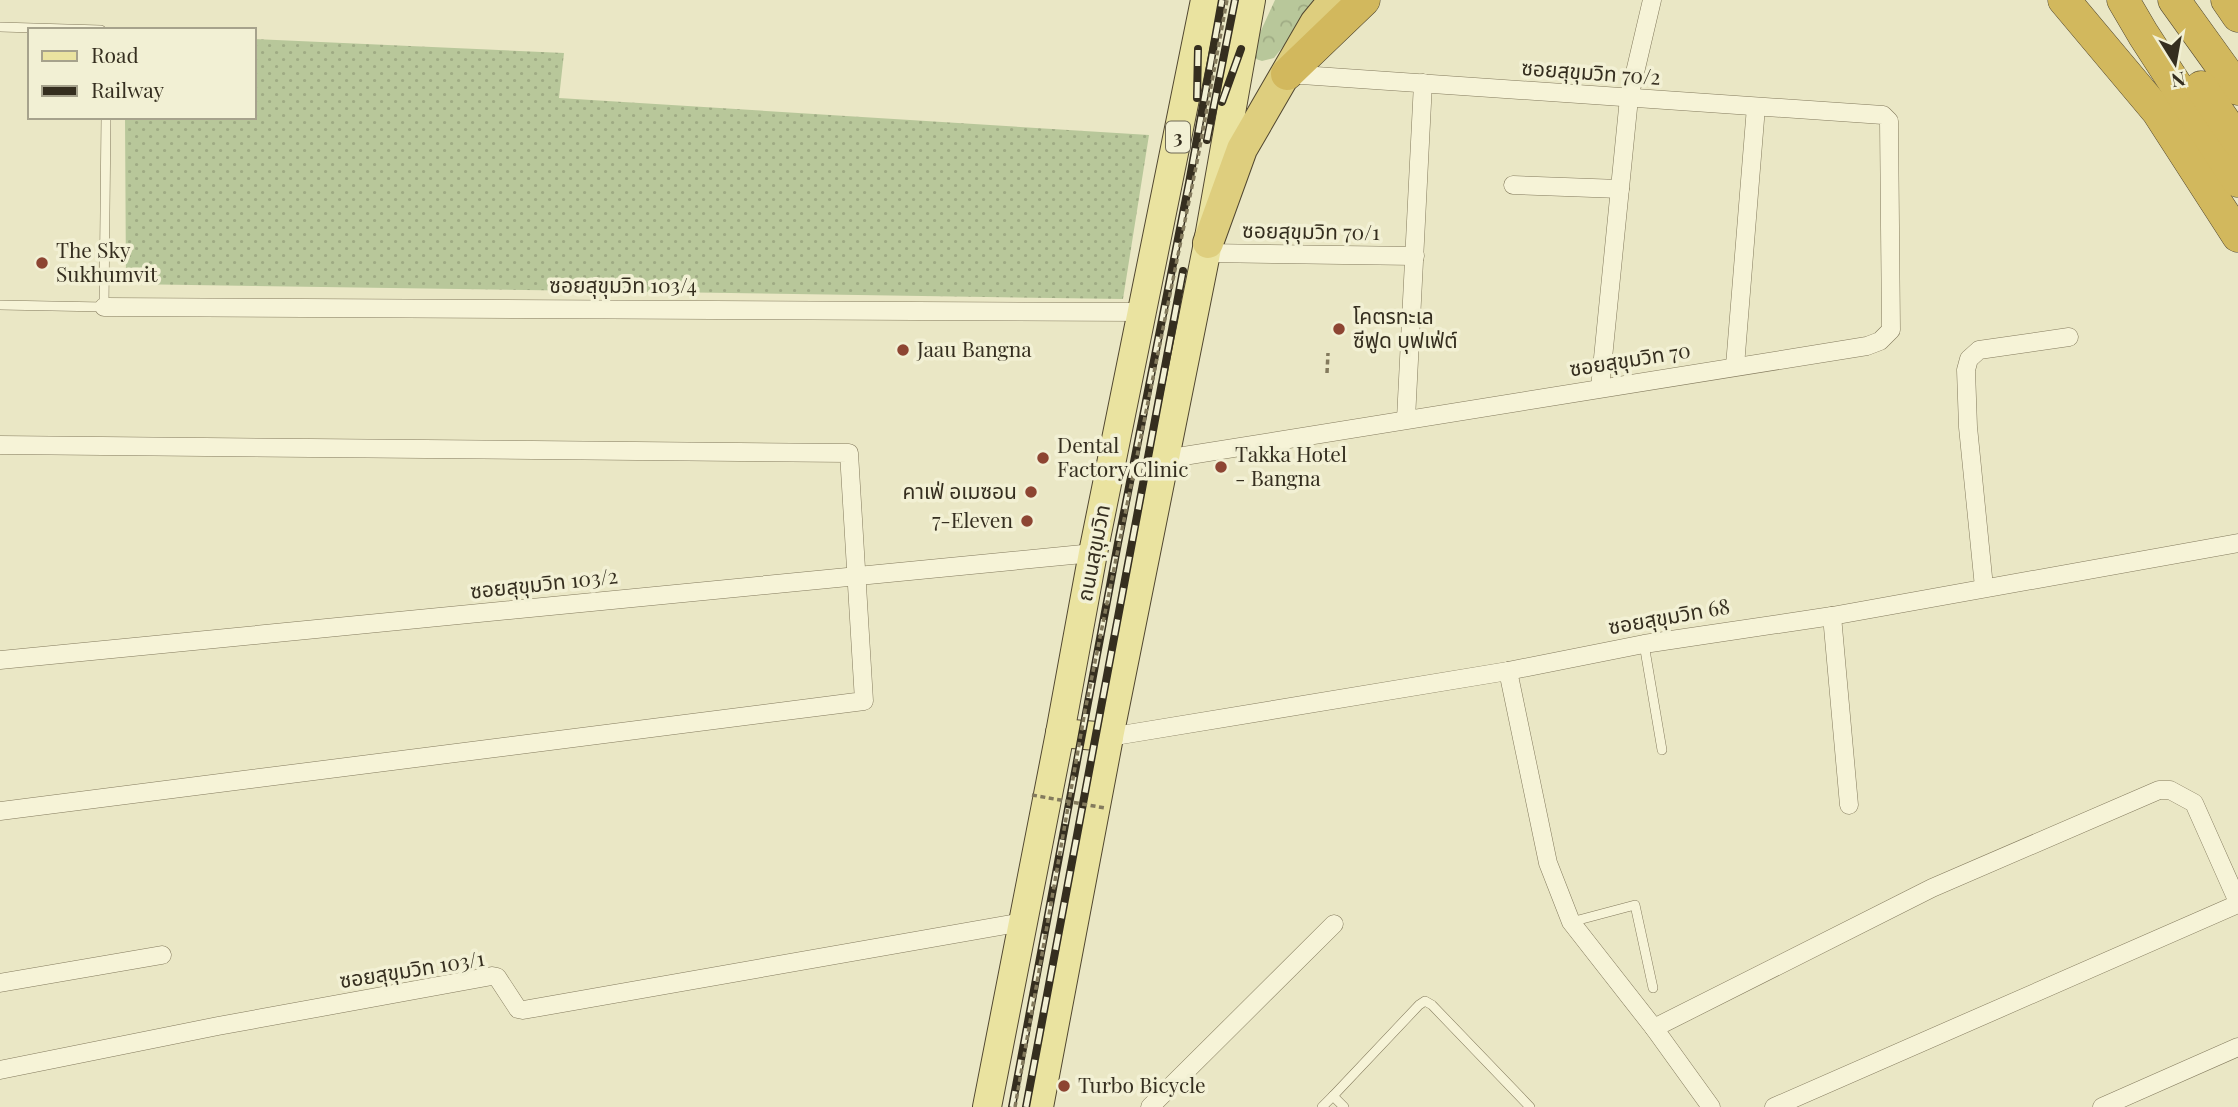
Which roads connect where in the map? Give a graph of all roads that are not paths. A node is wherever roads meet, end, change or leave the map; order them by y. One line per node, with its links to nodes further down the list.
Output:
1 (1205, 0): 30 (main road, ถนนสุขุมวิท / 3)
2 (1251, 0): 27 (main road)
3 (1334, 0): 14 (highway)
4 (1364, 0): 14 (highway)
5 (1652, 0): 17 (street)
6 (2064, 0): 25 (highway)
7 (2123, 0): 22 (highway)
8 (2133, 0): 21 (highway)
9 (2174, 0): 16 (highway)
10 (2227, 0): 11 (highway)
11 (2238, 16)
12 (0, 27): 13 (lane)
13 (34, 28)
14 (1287, 74): 15 (street, ซอยสุขุมวิท 70/2); 27 (highway)
15 (1423, 83): 17 (street, ซอยสุขุมวิท 70/2); 26 (street)
16 (2238, 89)
17 (1629, 99): 18 (street, ซอยสุขุมวิท 70/2); 24 (street)
18 (1756, 107): 20 (street, ซอยสุขุมวิท 70/2); 32 (street)
19 (106, 119): 29 (lane)
20 (1889, 121): 32 (street, ซอยสุขุมวิท 70)
21 (2238, 141)
22 (2238, 181)
23 (1513, 185): 24 (street)
24 (1620, 189): 33 (street)
25 (2238, 236)
26 (1415, 256): 27 (street, ซอยสุขุมวิท 70/1); 34 (street)
27 (1205, 258): 36 (main road)
28 (0, 305): 29 (lane)
29 (104, 307): 30 (street, ซอยสุขุมวิท 103/4)
30 (1142, 312): 38 (main road, ถนนสุขุมวิท)
31 (2069, 337): 40 (street)
32 (1735, 366): 33 (street, ซอยสุขุมวิท 70)
33 (1600, 388): 34 (street, ซอยสุขุมวิท 70)
34 (1406, 419): 36 (street, ซอยสุขุมวิท 70)
35 (0, 445): 39 (street)
36 (1165, 459): 46 (main road)
37 (2238, 542): 40 (street, ซอยสุขุมวิท 68)
38 (1093, 553): 39 (street, ซอยสุขุมวิท 103/2); 45 (main road, ถนนสุขุมวิท)
39 (855, 576): 43 (street, ซอยสุขุมวิท 103/2); 49 (street)
40 (1984, 587): 41 (street, ซอยสุขุมวิท 68)
41 (1832, 616): 42 (street, ซอยสุขุมวิท 68); 48 (street)
42 (1644, 644): 44 (street, ซอยสุขุมวิท 68); 47 (lane)
43 (0, 660)
44 (1507, 671): 46 (street, ซอยสุขุมวิท 68); 52 (street)
45 (1060, 733): 46 (main road); 51 (main road, ถนนสุขุมวิท)
46 (1109, 737): 62 (main road)
47 (1662, 750)
48 (1849, 805)
49 (0, 811)
50 (2238, 903): 57 (street); 68 (street)
51 (1023, 922): 59 (street, ซอยสุขุมวิท 103/1); 61 (main road, ถนนสุขุมวิท)
52 (1571, 922): 56 (lane); 57 (street)
53 (1334, 924): 63 (street)
54 (162, 955): 55 (street)
55 (0, 983)
56 (1653, 988)
57 (1654, 1028): 67 (street)
58 (2238, 1047): 69 (street)
59 (0, 1070)
60 (1333, 1096): 64 (lane); 65 (lane); 66 (lane)
61 (987, 1107)
62 (1039, 1107)
63 (1150, 1107)
64 (1322, 1107)
65 (1345, 1107)
66 (1530, 1107)
67 (1711, 1107)
68 (1774, 1107)
69 (2102, 1107)

